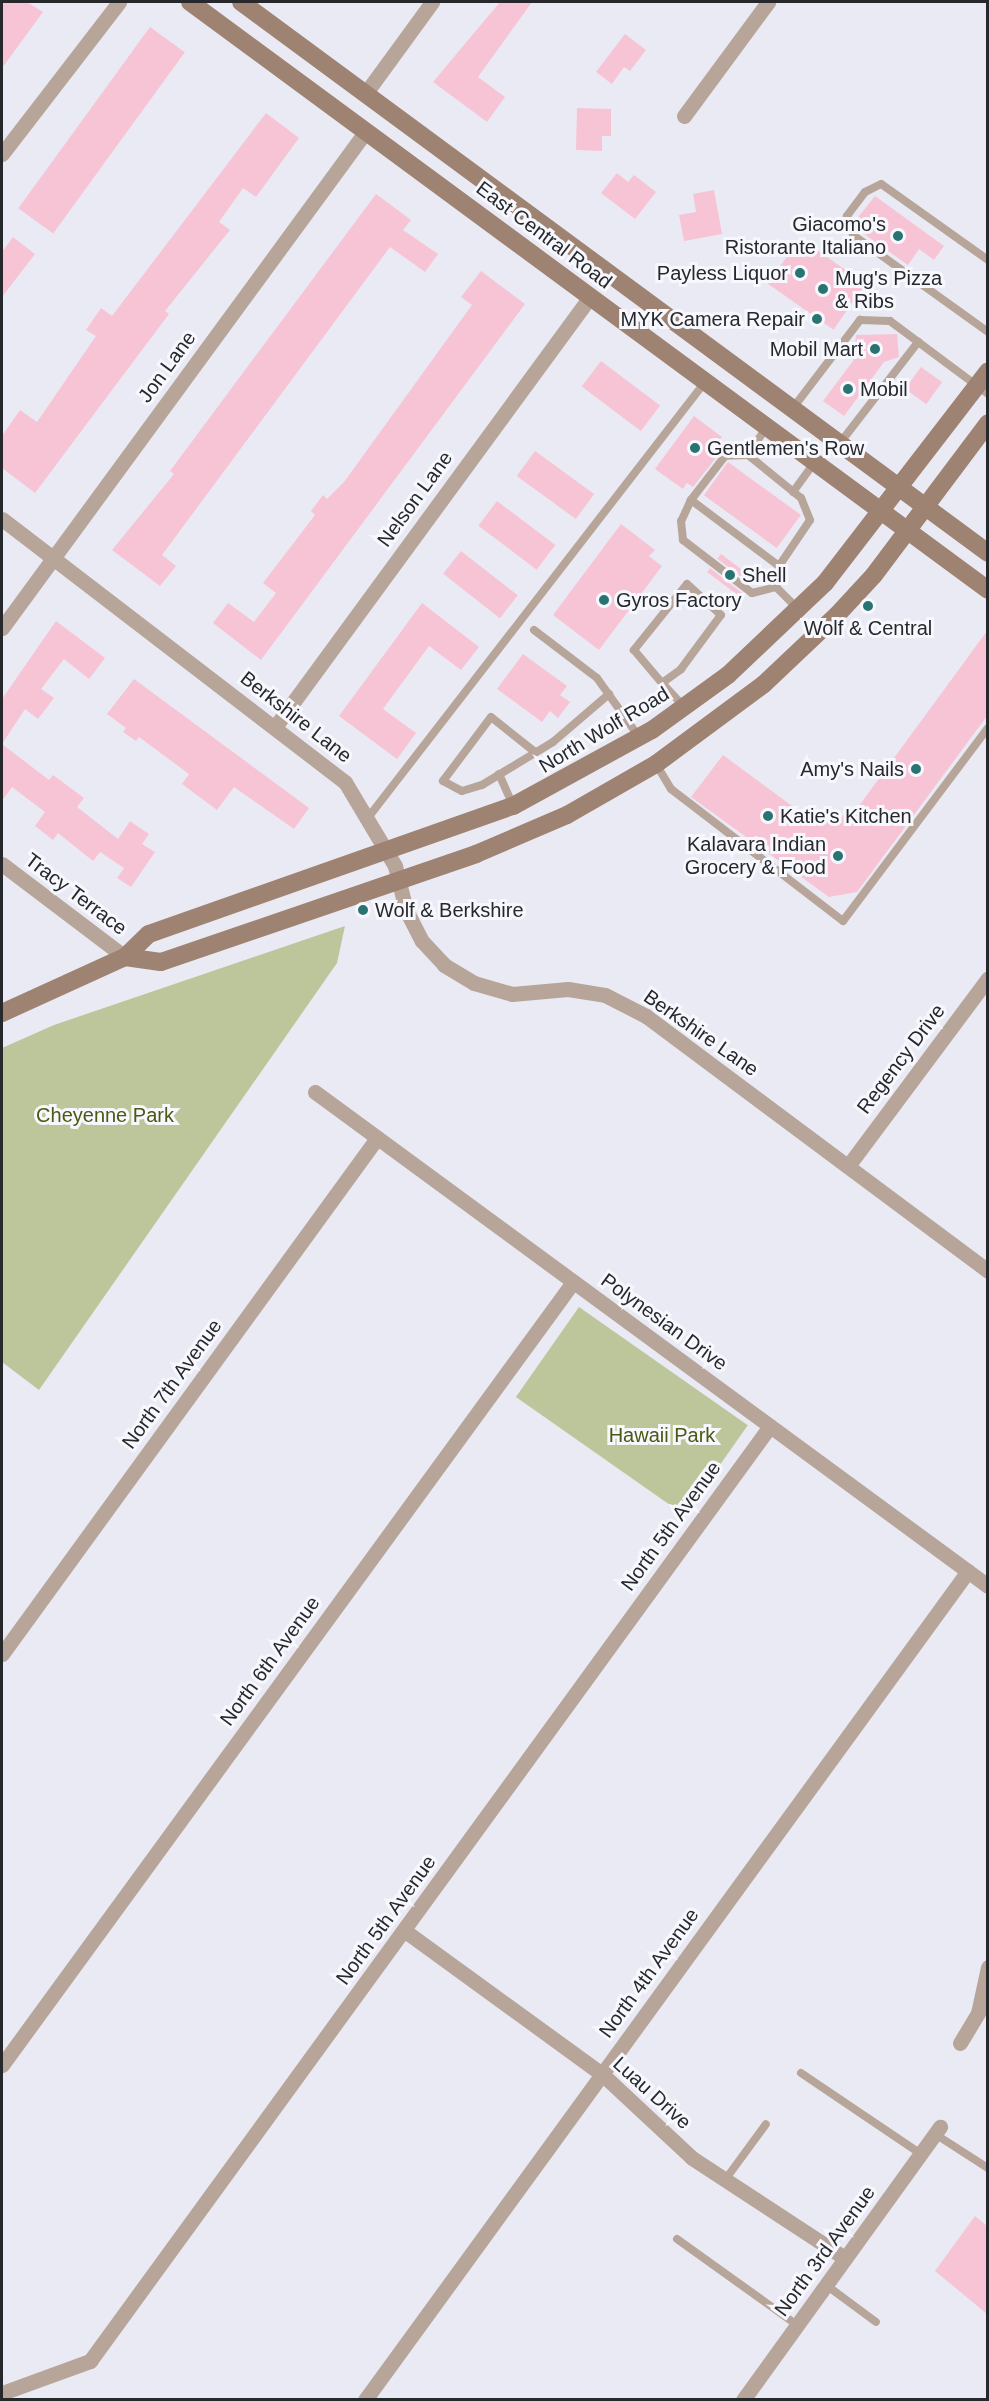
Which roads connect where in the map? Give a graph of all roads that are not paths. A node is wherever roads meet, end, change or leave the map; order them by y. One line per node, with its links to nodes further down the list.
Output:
1 (118, 2): 9 (street)
2 (190, 2): 8 (main road, East Central Road)
3 (240, 2): 6 (main road, East Central Road)
4 (432, 2): 6 (street)
5 (768, 2): 7 (street)
6 (365, 93): 16 (main road, East Central Road)
7 (684, 116)
8 (366, 131): 11 (main road, East Central Road); 30 (street, Jon Lane)
9 (2, 154)
10 (987, 260): 12 (lane)
11 (590, 297): 14 (main road, East Central Road); 40 (street, Nelson Lane)
12 (987, 332)
13 (918, 342): 15 (lane); 16 (lane); 19 (lane)
14 (705, 382): 18 (main road, East Central Road); 47 (lane)
15 (984, 384): 22 (main road, North Wolf Road)
16 (792, 409): 19 (main road, East Central Road)
17 (987, 423): 25 (main road)
18 (767, 428): 20 (lane); 21 (main road, East Central Road)
19 (839, 444): 22 (main road, East Central Road)
20 (748, 455): 23 (lane); 24 (lane)
21 (814, 463): 23 (lane); 26 (main road, East Central Road)
22 (900, 489): 25 (main road, East Central Road); 26 (main road, North Wolf Road)
23 (793, 492): 31 (lane)
24 (691, 500): 31 (lane); 32 (lane)
25 (925, 507): 28 (main road); 29 (main road, East Central Road)
26 (882, 513): 28 (main road, East Central Road); 34 (main road, North Wolf Road)
27 (2, 519): 30 (street, Berkshire Lane)
28 (907, 531): 33 (main road, East Central Road); 44 (main road)
29 (987, 553)
30 (54, 558): 35 (street, Jon Lane); 40 (street, Berkshire Lane)
31 (779, 566): 32 (lane)
32 (776, 587): 34 (lane)
33 (987, 590)
34 (799, 610): 39 (main road, North Wolf Road)
35 (2, 627)
36 (534, 630): 38 (lane)
37 (662, 683): 37 (lane); 39 (lane)
38 (609, 694): 42 (lane); 43 (lane)
39 (685, 708): 42 (main road, North Wolf Road)
40 (275, 727): 47 (street, Berkshire Lane)
41 (987, 728): 44 (lane)
42 (640, 738): 46 (main road, North Wolf Road)
43 (536, 752): 45 (lane); 45 (lane)
44 (656, 764): 50 (main road)
45 (499, 774): 46 (lane)
46 (513, 806): 48 (main road, North Wolf Road)
47 (367, 819): 48 (street, Berkshire Lane)
48 (387, 853): 50 (street, Berkshire Lane); 51 (main road, North Wolf Road)
49 (2, 864): 51 (street, Tracy Terrace)
50 (399, 881): 51 (main road); 56 (street, Berkshire Lane)
51 (125, 957): 53 (main road, North Wolf Road)
52 (987, 978): 56 (street, Regency Drive)
53 (2, 1012)
54 (315, 1092): 55 (street, Polynesian Drive)
55 (377, 1138): 58 (street, Polynesian Drive); 62 (street, North 7th Avenue)
56 (848, 1166): 57 (street, Berkshire Lane)
57 (987, 1271)
58 (573, 1282): 59 (street, Polynesian Drive); 66 (street, North 6th Avenue)
59 (770, 1426): 60 (street, Polynesian Drive); 63 (street, North 5th Avenue)
60 (968, 1572): 61 (street, Polynesian Drive); 68 (street, North 4th Avenue)
61 (987, 1586)
62 (2, 1654)
63 (405, 1931): 68 (street, Luau Drive); 79 (street, North 5th Avenue)
64 (987, 1969): 65 (street)
65 (960, 2043)
66 (2, 2065)
67 (801, 2073): 71 (lane)
68 (602, 2074): 73 (street, Luau Drive); 80 (street, North 4th Avenue)
69 (766, 2124): 73 (lane)
70 (938, 2131): 71 (street, North 3rd Avenue); 72 (lane)
71 (921, 2154): 75 (street, North 3rd Avenue)
72 (987, 2168)
73 (725, 2180): 75 (street, Luau Drive)
74 (677, 2239): 78 (lane)
75 (845, 2258): 76 (street, North 3rd Avenue)
76 (826, 2285): 77 (lane); 78 (street, North 3rd Avenue)
77 (876, 2322)
78 (797, 2325): 81 (street, North 3rd Avenue)
79 (2, 2393)
80 (365, 2400)
81 (743, 2400)

